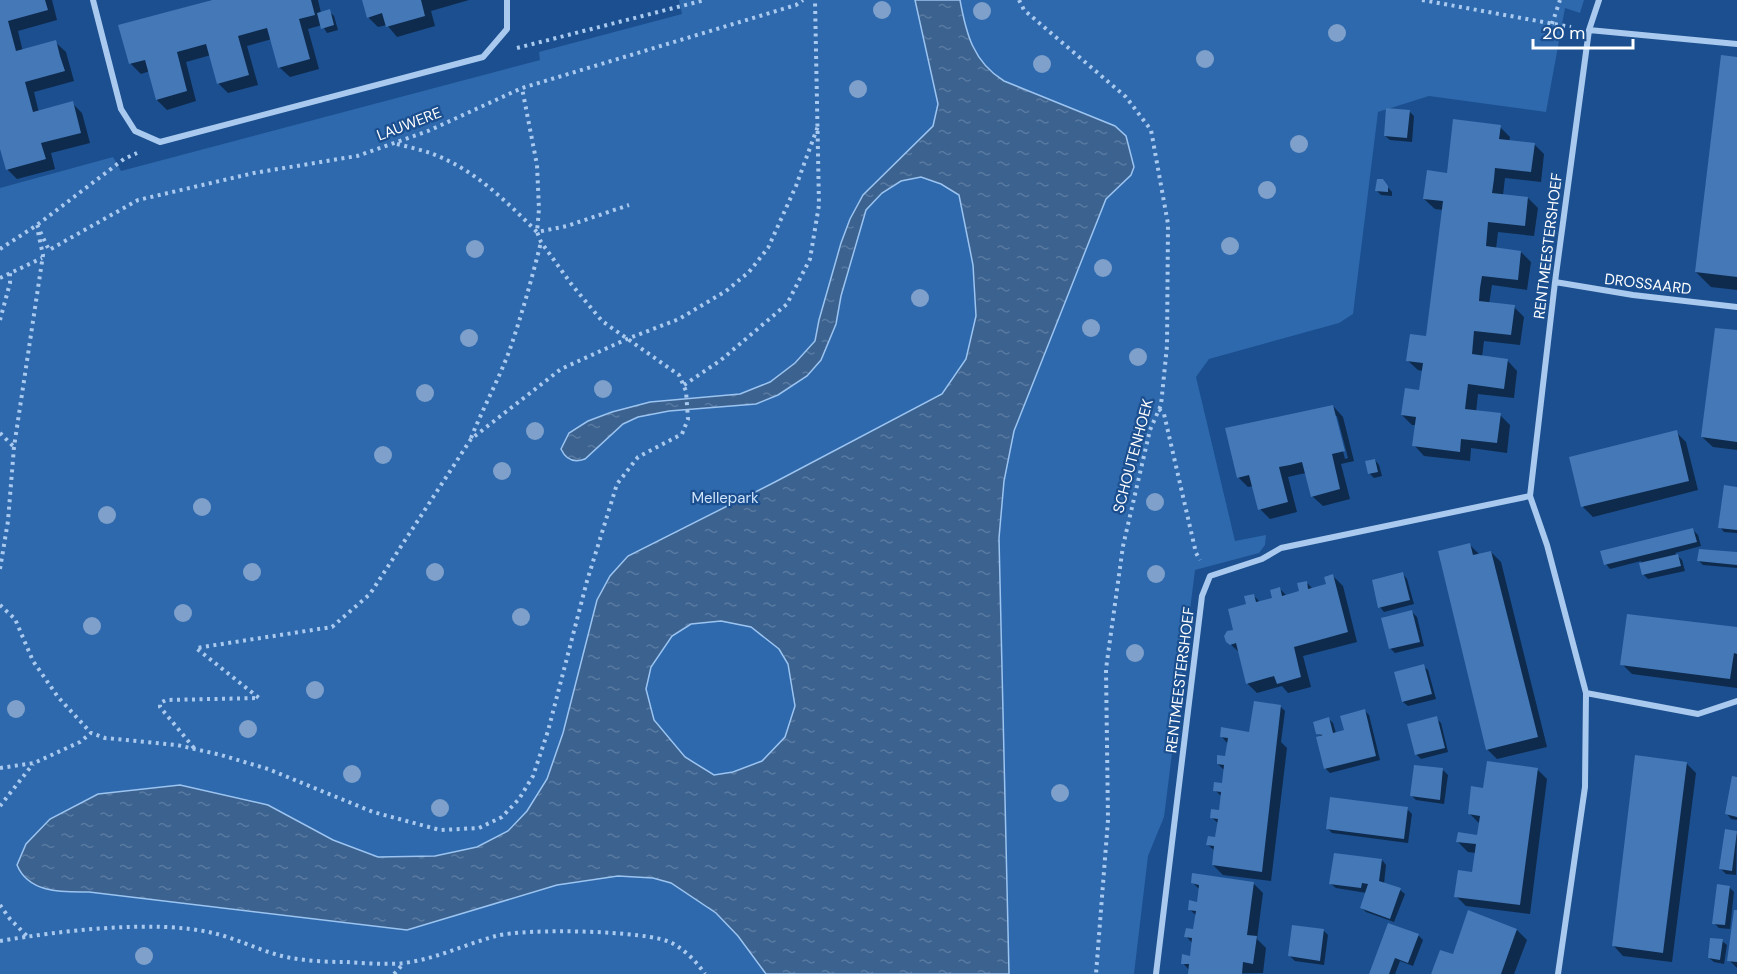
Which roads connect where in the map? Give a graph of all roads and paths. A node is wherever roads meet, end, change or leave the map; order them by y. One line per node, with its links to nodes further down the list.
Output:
1 (93, 0): 15 (street)
2 (507, 0): 12 (street)
3 (705, 0): 12 (path)
4 (803, 0): 13 (path, LAUWERE)
5 (815, 0): 14 (path)
6 (1019, 0): 30 (path, SCHOUTENHOEK)
7 (1422, 0): 8 (path)
8 (1560, 0)
9 (1599, 0): 10 (street, RENTMEESTERSHOEF)
10 (1589, 30): 11 (street); 25 (street, RENTMEESTERSHOEF)
11 (1737, 44)
12 (483, 57): 15 (street)
13 (522, 88): 16 (path, LAUWERE); 19 (path)
14 (818, 126): 28 (path); 29 (path)
15 (160, 142): 18 (path)
16 (396, 144): 18 (path, LAUWERE); 19 (path)
17 (629, 206): 19 (path)
18 (37, 225): 21 (path); 22 (path)
19 (537, 232): 20 (path)
20 (541, 242): 28 (path); 32 (path)
21 (0, 249)
22 (42, 258): 23 (path); 33 (path)
23 (10, 273): 24 (path); 27 (path)
24 (0, 278)
25 (1555, 282): 26 (street, DROSSAARD); 34 (street, RENTMEESTERSHOEF)
26 (1737, 307)
27 (0, 320)
28 (627, 339): 29 (path); 32 (path)
29 (684, 385): 41 (path)
30 (1159, 409): 36 (path); 51 (path, SCHOUTENHOEK)
31 (0, 433): 33 (path)
32 (471, 439): 41 (path)
33 (14, 447): 35 (path)
34 (1530, 496): 36 (street); 38 (street, RENTMEESTERSHOEF)
35 (0, 569)
36 (1210, 576): 52 (street, RENTMEESTERSHOEF)
37 (0, 605): 40 (path)
38 (1586, 693): 39 (street); 53 (street, RENTMEESTERSHOEF)
39 (1737, 701)
40 (91, 734): 41 (path); 42 (path)
41 (195, 749)
42 (34, 763): 43 (path); 44 (path)
43 (0, 768)
44 (0, 806)
45 (0, 906): 46 (path)
46 (28, 936): 47 (path); 48 (path)
47 (0, 941)
48 (404, 963): 49 (path); 50 (path)
49 (394, 974)
50 (705, 974)
51 (1096, 974)
52 (1156, 974)
53 (1558, 974)

